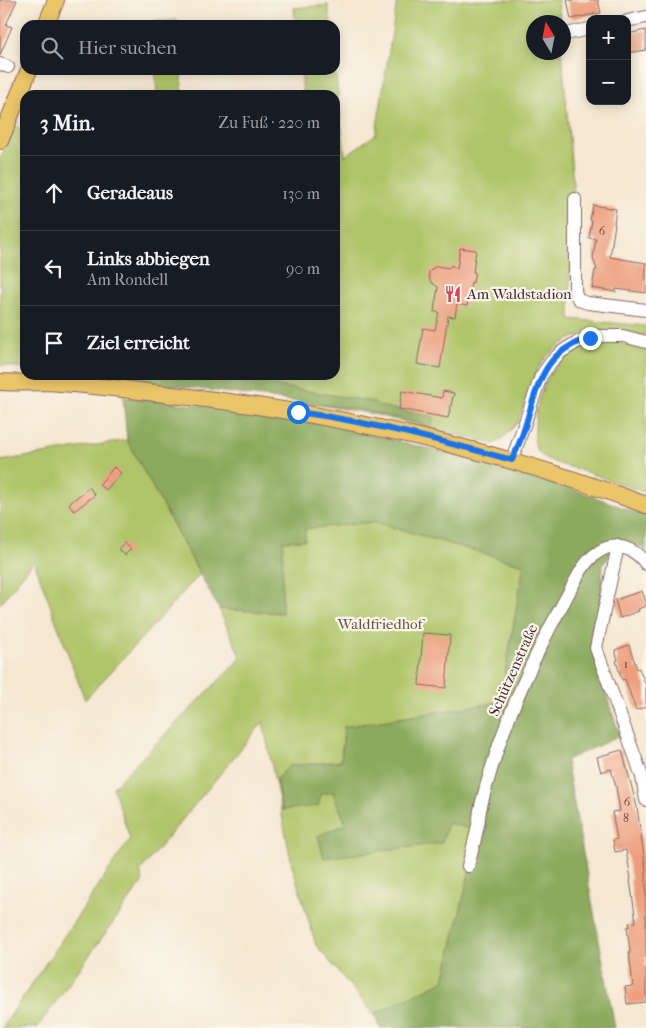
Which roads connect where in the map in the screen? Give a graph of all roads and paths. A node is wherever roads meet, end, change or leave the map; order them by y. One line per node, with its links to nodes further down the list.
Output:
1 (56, 0): 3 (main road)
2 (646, 17): 4 (street)
3 (48, 20)
4 (631, 20)
5 (586, 30): 6 (street)
6 (571, 33)
7 (27, 75): 8 (main road)
8 (21, 90)
9 (20, 92): 10 (main road)
10 (0, 141)
11 (575, 199): 12 (street)
12 (646, 310)
13 (646, 342): 15 (street)
14 (0, 382): 15 (main road)
15 (512, 460): 16 (main road)
16 (646, 505)
17 (618, 546): 18 (street); 19 (street); 20 (street, Schützenstraße)
18 (646, 564)
19 (646, 800)
20 (468, 866)

